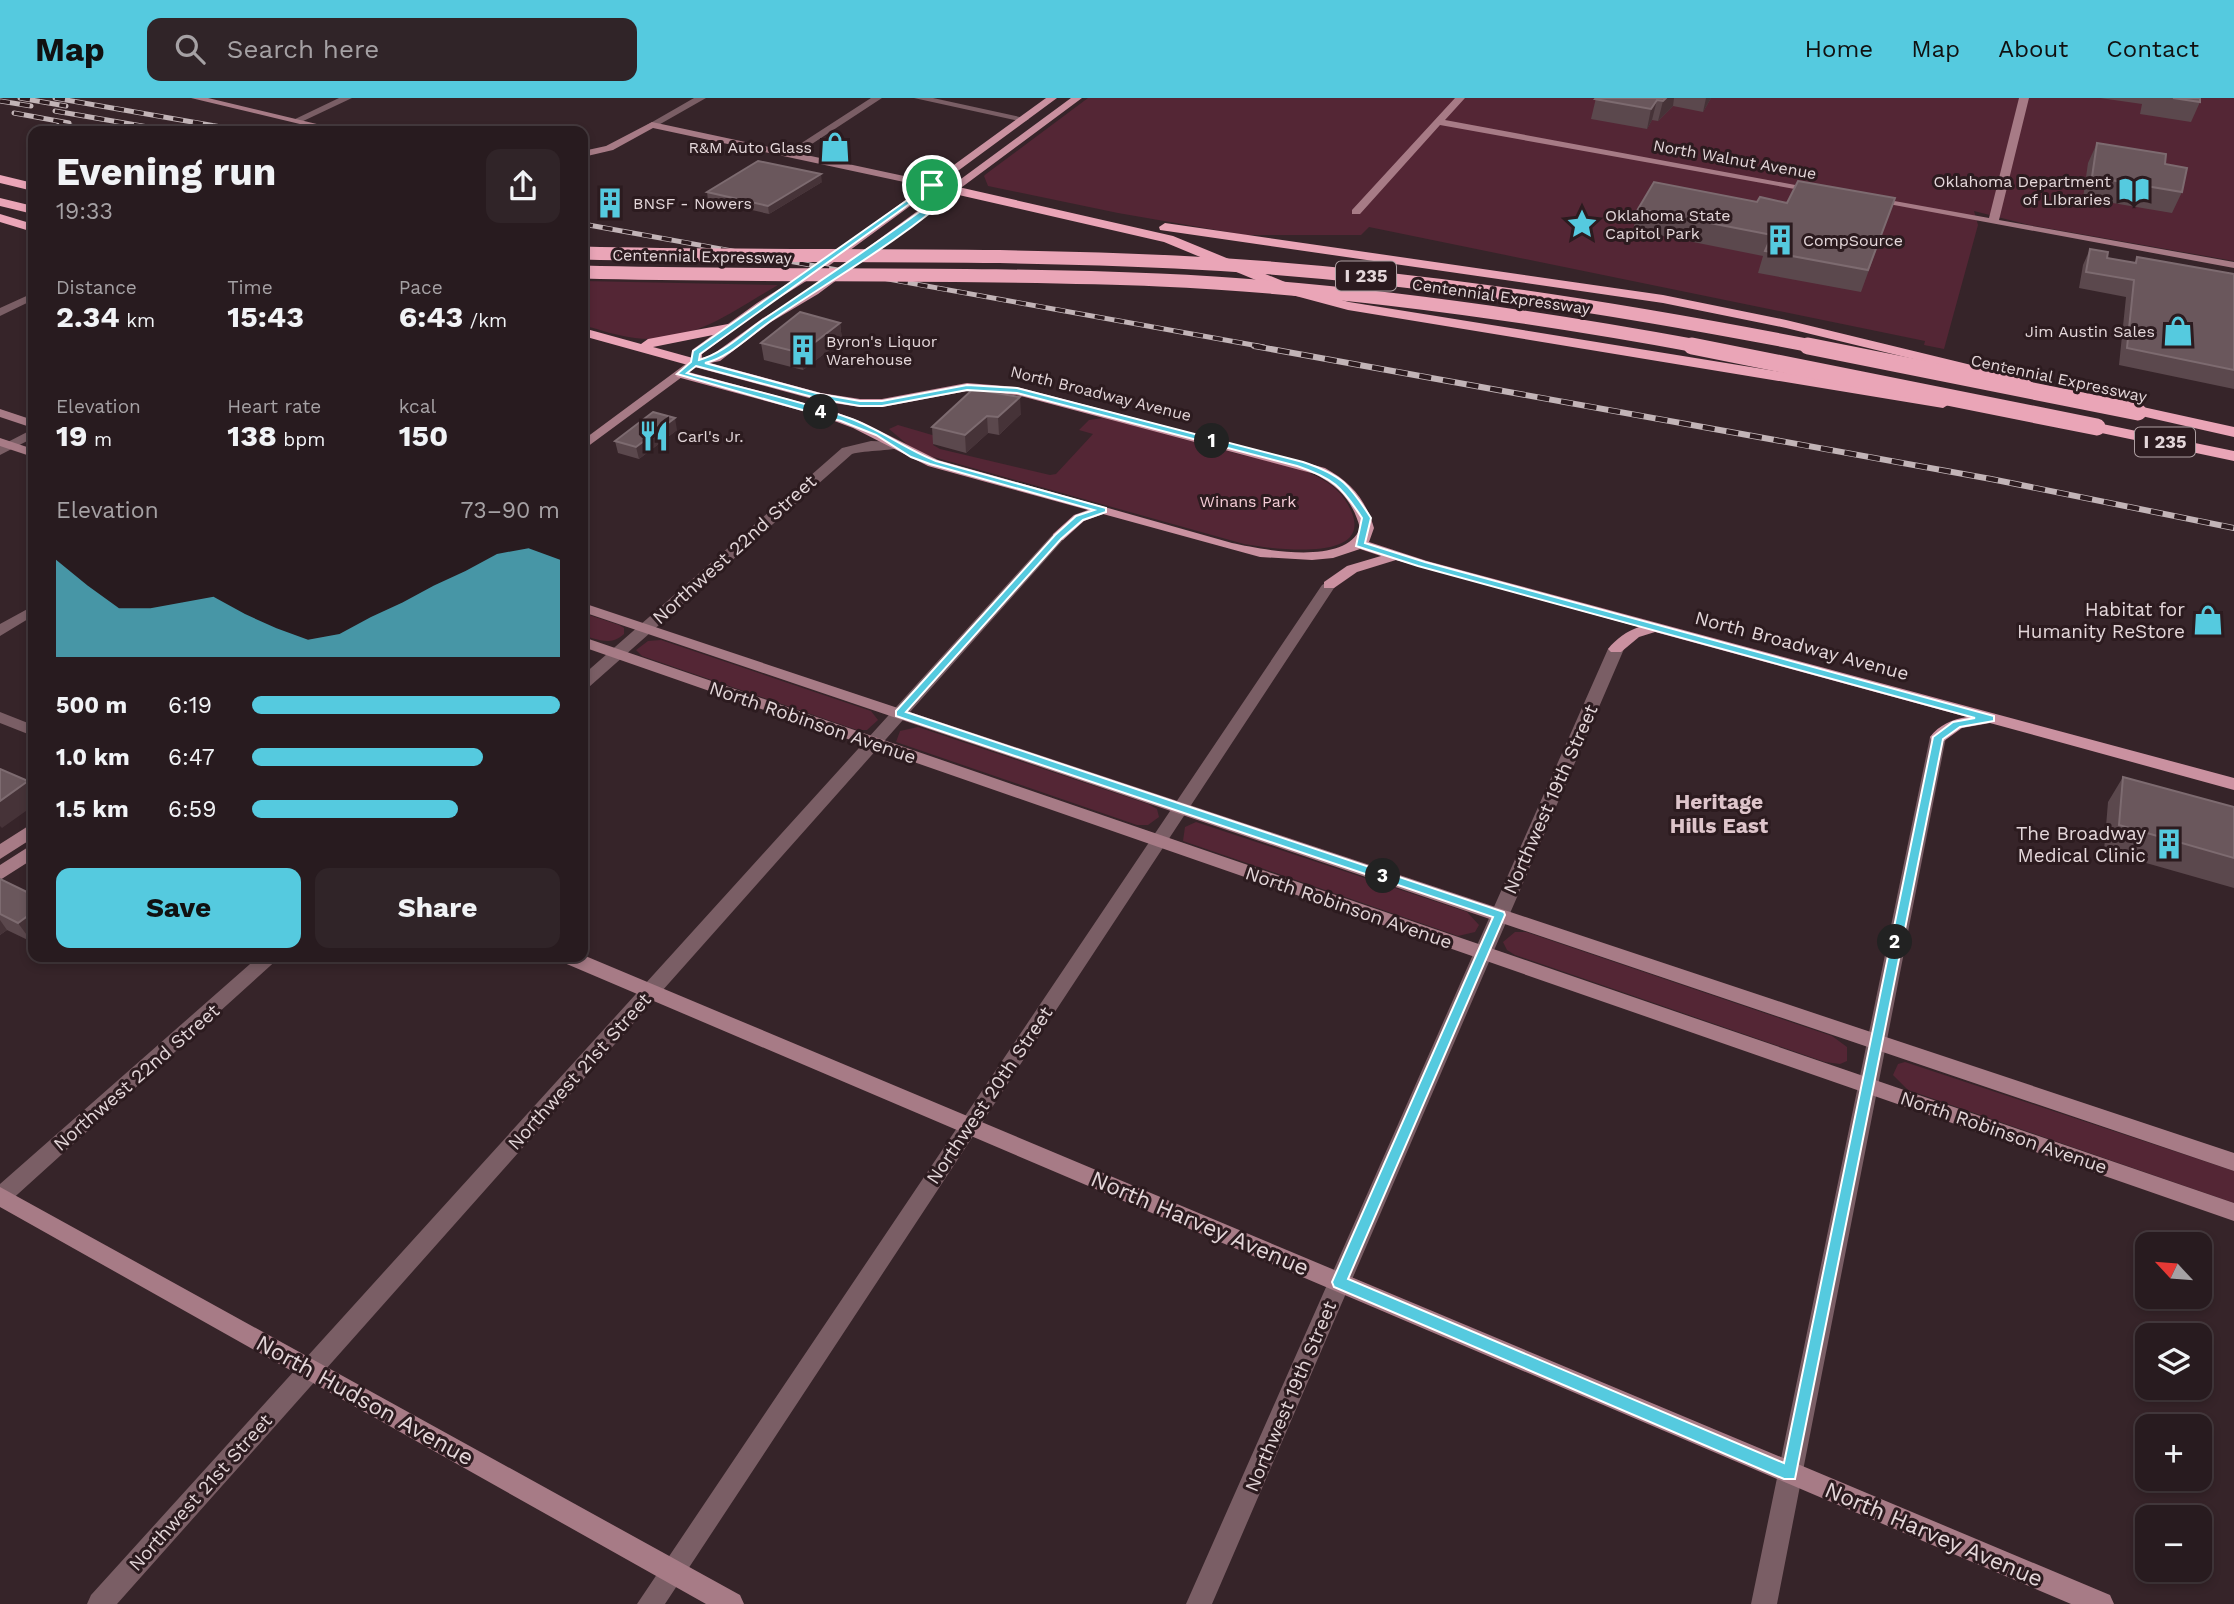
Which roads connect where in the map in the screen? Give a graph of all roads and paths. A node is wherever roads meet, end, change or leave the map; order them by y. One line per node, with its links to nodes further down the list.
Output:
1 (196, 98): 11 (street)
2 (346, 98): 11 (street)
3 (701, 98): 13 (street)
4 (877, 98): 16 (street)
5 (919, 98): 10 (street)
6 (1052, 98): 10 (main road)
7 (1077, 98): 22 (main road)
8 (1460, 98): 12 (street)
9 (2024, 98): 29 (street)
10 (1024, 119): 20 (main road)
11 (296, 121): 14 (street)
12 (1438, 122): 23 (street, North Walnut Avenue); 27 (street)
13 (652, 125): 15 (street); 16 (street)
14 (318, 126)
15 (588, 153)
16 (788, 155): 20 (street)
17 (0, 168): 18 (highway)
18 (28, 172)
19 (0, 179): 21 (highway)
20 (932, 185): 22 (main road); 36 (main road)
21 (28, 186)
22 (954, 190): 40 (main road); 44 (highway, bridge); 47 (highway, bridge)
23 (1831, 193)
24 (1857, 197): 29 (street)
25 (0, 202): 26 (highway)
26 (28, 209)
27 (1356, 212)
28 (0, 218): 30 (highway)
29 (1993, 222): 32 (street)
30 (28, 226)
31 (588, 253): 44 (highway, Centennial Expressway / I 235, bridge)
32 (2234, 265)
33 (588, 272): 47 (highway, Centennial Expressway / I 235, bridge)
34 (28, 298): 35 (street)
35 (0, 312)
36 (728, 328): 38 (highway); 40 (main road)
37 (588, 332): 38 (highway)
38 (628, 344): 40 (highway)
39 (588, 347): 41 (highway)
40 (695, 363): 41 (street); 42 (main road, North Broadway Avenue)
41 (681, 374): 46 (main road); 50 (street)
42 (903, 400): 46 (main road); 57 (main road, North Broadway Avenue)
43 (0, 412): 45 (street)
44 (2138, 412): 48 (highway, Centennial Expressway / I 235)
45 (28, 422)
46 (880, 425): 52 (main road)
47 (2097, 427): 54 (highway, Centennial Expressway / I 235)
48 (2234, 432)
49 (28, 435): 51 (street)
50 (588, 442)
51 (4, 446): 53 (street)
52 (898, 446): 55 (main road); 63 (street, Northwest 22nd Street)
53 (28, 452)
54 (2234, 456)
55 (1103, 510): 56 (main road); 57 (main road)
56 (1058, 537): 69 (street, Northwest 21st Street)
57 (1360, 544): 58 (main road, North Broadway Avenue)
58 (1396, 556): 59 (main road); 62 (main road, North Broadway Avenue)
59 (1329, 585): 76 (street, Northwest 20th Street)
60 (588, 609): 63 (street, North Robinson Avenue)
61 (28, 613): 64 (street)
62 (1655, 627): 66 (main road); 71 (main road, North Broadway Avenue)
63 (645, 628): 67 (street, Northwest 22nd Street); 69 (street, North Robinson Avenue)
64 (0, 631)
65 (588, 644): 67 (street, North Robinson Avenue)
66 (1616, 649): 82 (street, Northwest 19th Street)
67 (616, 653): 68 (street, Northwest 22nd Street); 74 (street, North Robinson Avenue)
68 (588, 678)
69 (900, 713): 74 (street, Northwest 21st Street); 76 (street, North Robinson Avenue)
70 (0, 717): 72 (street)
71 (1991, 718): 73 (main road); 75 (main road, North Broadway Avenue)
72 (28, 729)
73 (1938, 737): 87 (street)
74 (873, 743): 78 (street, North Robinson Avenue); 86 (street, Northwest 21st Street)
75 (2234, 784)
76 (1181, 808): 78 (street, Northwest 20th Street); 82 (street, North Robinson Avenue)
77 (28, 833): 79 (street)
78 (1159, 841): 83 (street, North Robinson Avenue); 89 (street, Northwest 20th Street)
79 (0, 853)
80 (28, 854): 81 (street)
81 (0, 874)
82 (1499, 915): 83 (street, Northwest 19th Street); 87 (street, North Robinson Avenue)
83 (1483, 953): 88 (street, North Robinson Avenue); 93 (street, Northwest 19th Street)
84 (265, 962): 91 (street, Northwest 22nd Street)
85 (581, 962): 86 (street, North Harvey Avenue)
86 (650, 992): 89 (street, North Harvey Avenue); 94 (street, Northwest 21st Street)
87 (1875, 1041): 88 (street); 90 (street, North Robinson Avenue)
88 (1866, 1085): 92 (street, North Robinson Avenue); 95 (street)
89 (969, 1126): 93 (street, North Harvey Avenue); 96 (street, Northwest 20th Street)
90 (2234, 1162)
91 (0, 1196): 94 (street, North Hudson Avenue)
92 (2234, 1212)
93 (1339, 1282): 95 (street, North Harvey Avenue); 100 (street, Northwest 19th Street)
94 (310, 1369): 96 (street, North Hudson Avenue); 97 (street, Northwest 21st Street)
95 (1790, 1473): 101 (street); 102 (street, North Harvey Avenue)
96 (672, 1571): 98 (street, Northwest 20th Street); 99 (street, North Hudson Avenue)
97 (100, 1604)
98 (650, 1604)
99 (731, 1604)
100 (1199, 1604)
101 (1764, 1604)
102 (2101, 1604)

